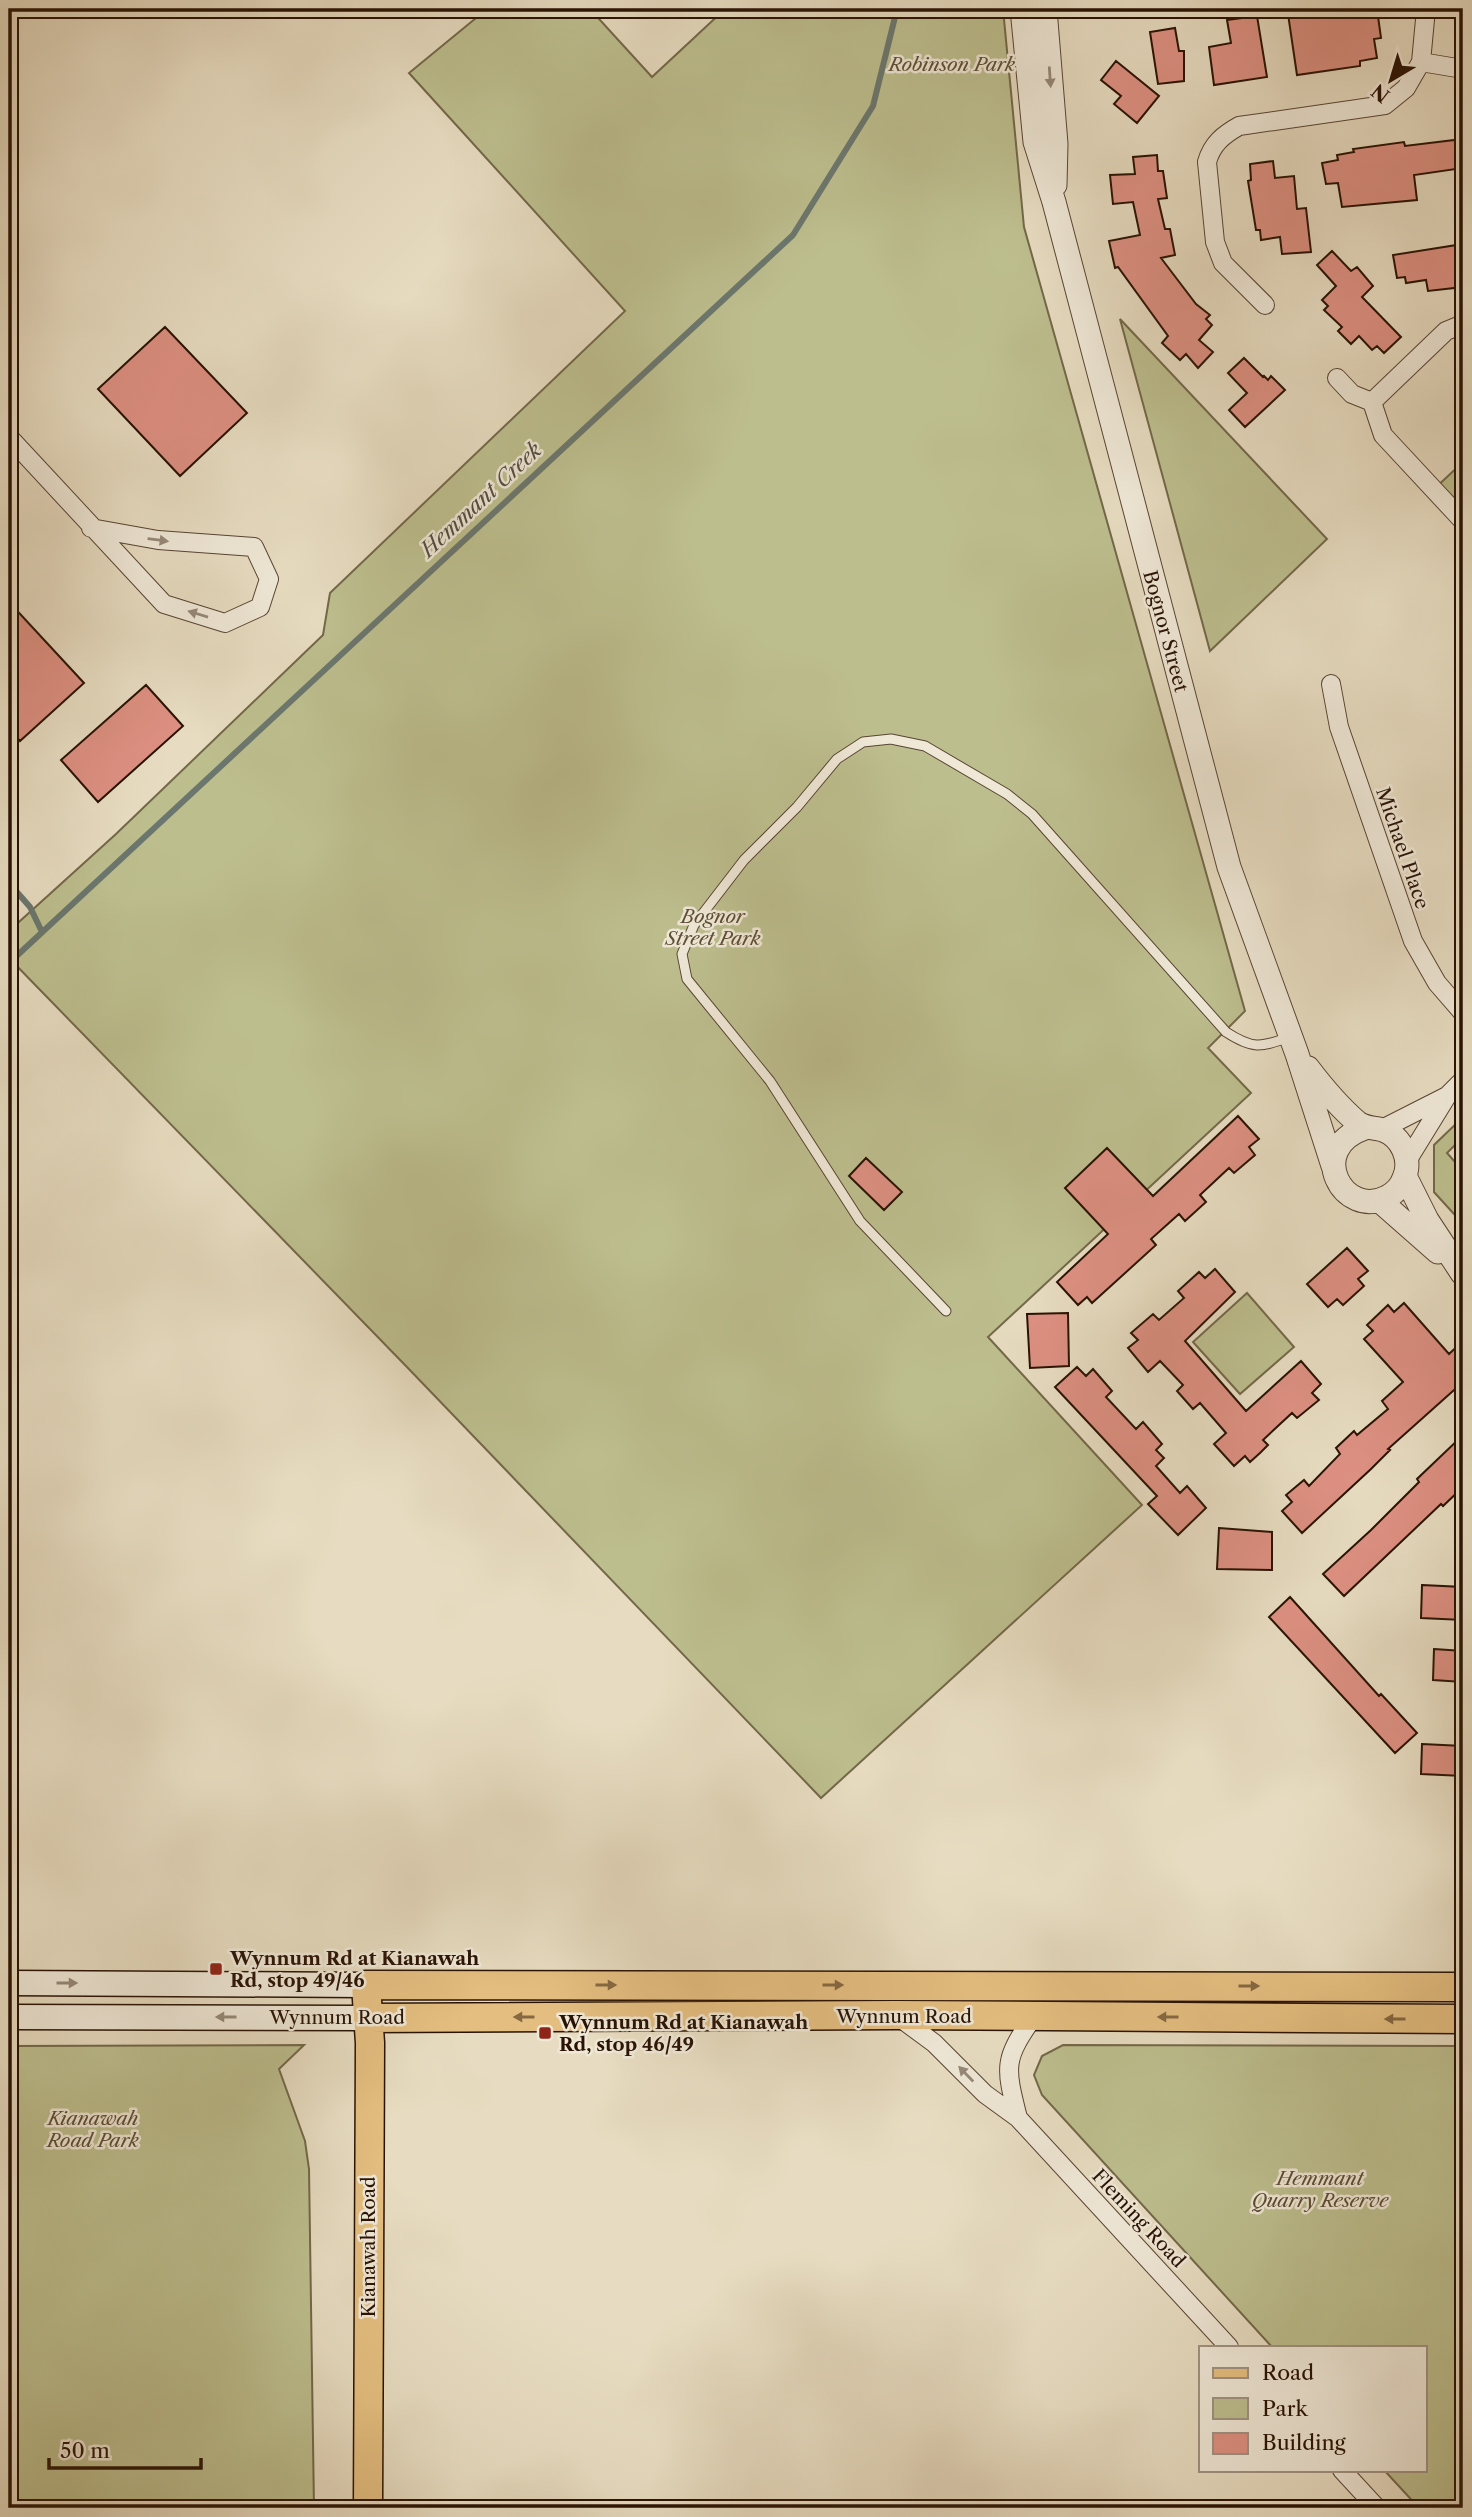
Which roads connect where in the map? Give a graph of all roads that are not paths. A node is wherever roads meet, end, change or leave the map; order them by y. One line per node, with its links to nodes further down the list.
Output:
1 (1022, 9): 6 (street, Bognor Street)
2 (1045, 9): 6 (street, Bognor Street, one-way to 6)
3 (1426, 9): 4 (street)
4 (1421, 62): 5 (street); 7 (street)
5 (1463, 69)
6 (1054, 202): 16 (street, Bognor Street)
7 (1265, 305)
8 (1463, 324): 10 (street)
9 (1337, 378): 10 (street)
10 (1372, 402): 12 (street)
11 (9, 437): 13 (street)
12 (1463, 521)
13 (91, 528): 13 (street, one-way to 13)
14 (1331, 684): 15 (street, Michael Place)
15 (1463, 1013)
16 (1294, 1045): 19 (street, Bognor Street); 20 (street, Bognor Street); 24 (lane)
17 (1463, 1080): 18 (street)
18 (1447, 1096): 19 (street); 21 (street)
19 (1373, 1129): 20 (street); 21 (street, Bognor Street)
20 (1333, 1166): 22 (street, Bognor Street)
21 (1406, 1168): 22 (street); 23 (street, Bognor Street)
22 (1380, 1201): 23 (street, Bognor Street)
23 (1462, 1274)
24 (946, 1311)
25 (9, 1983): 26 (main road, Wynnum Road, one-way to 26)
26 (366, 1985): 27 (main road, Wynnum Road, one-way to 27); 31 (main road, Kianawah Road)
27 (1463, 1987)
28 (896, 2015): 29 (main road, Wynnum Road); 31 (main road, Wynnum Road, one-way to 31); 33 (street, Fleming Road, one-way to 28)
29 (1034, 2016): 32 (main road, Wynnum Road, one-way to 29); 33 (street, Fleming Road)
30 (9, 2017): 31 (main road, Wynnum Road, one-way to 30)
31 (368, 2018): 36 (main road, Kianawah Road)
32 (1463, 2019)
33 (1018, 2118): 34 (street, Fleming Road)
34 (1228, 2346)
35 (1344, 2472): 37 (street)
36 (368, 2508)
37 (1377, 2508)

